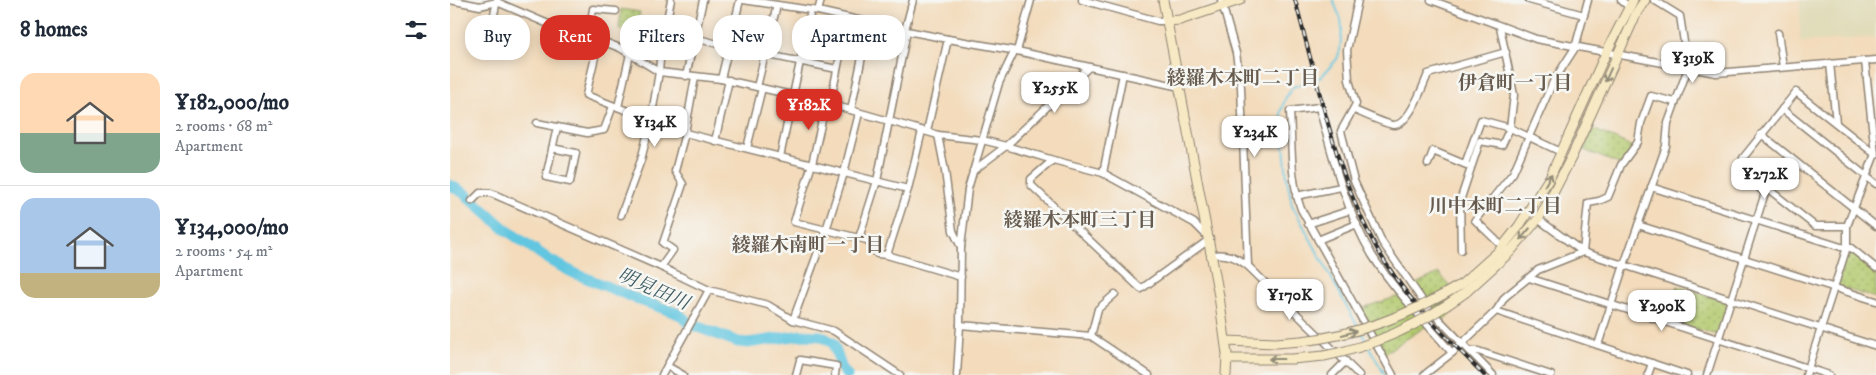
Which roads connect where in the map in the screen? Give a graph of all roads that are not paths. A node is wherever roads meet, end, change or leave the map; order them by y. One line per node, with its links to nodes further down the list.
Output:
1 (450, 0): 18 (street)
2 (671, 0): 59 (street)
3 (704, 0): 26 (street)
4 (741, 0): 21 (street); 27 (street)
5 (821, 0): 23 (street)
6 (913, 0): 34 (street)
7 (1031, 0): 38 (street)
8 (1082, 0): 32 (street)
9 (1163, 0): 32 (main road)
10 (1240, 0): 19 (main road)
11 (1358, 0): 73 (street)
12 (1431, 0): 33 (street)
13 (1529, 0): 30 (street)
14 (1588, 0): 30 (street)
15 (1621, 0): 20 (street)
16 (1645, 0): 41 (main road)
17 (1654, 0): 57 (street)
18 (497, 1): 24 (street); 31 (street)
19 (1221, 3): 32 (main road); 133 (street)
20 (1631, 3): 40 (main road)
21 (777, 5): 23 (street); 28 (street)
22 (616, 11): 25 (street)
23 (815, 11): 29 (street); 53 (street)
24 (494, 15)
25 (592, 15)
26 (700, 15)
27 (737, 15)
28 (774, 15)
29 (834, 15)
30 (1584, 15): 37 (street)
31 (540, 20)
32 (1167, 21): 66 (main road)
33 (1500, 27): 37 (street); 39 (street)
34 (906, 31): 36 (street); 76 (street)
35 (1778, 33): 56 (street)
36 (948, 39): 38 (street); 81 (street)
37 (1575, 48): 40 (street); 85 (street)
38 (1016, 51): 55 (street); 86 (street)
39 (1506, 52): 73 (street); 80 (street)
40 (1606, 53): 41 (street); 91 (main road)
41 (1617, 55): 57 (street); 113 (main road, one-way to 113)
42 (782, 58): 53 (street)
43 (594, 60): 70 (street)
44 (628, 60): 70 (street)
45 (640, 60): 59 (street)
46 (690, 60): 61 (street)
47 (726, 60): 63 (street)
48 (763, 60): 65 (street)
49 (839, 60): 58 (street)
50 (861, 60): 72 (street)
51 (1865, 60): 52 (street); 54 (street); 92 (street)
52 (1876, 60)
53 (801, 62): 58 (street); 67 (street)
54 (1830, 64): 56 (street); 78 (street)
55 (1089, 67): 60 (street); 88 (street)
56 (1783, 67): 57 (street)
57 (1688, 68): 68 (street)
58 (837, 69): 69 (street)
59 (659, 72): 61 (street); 75 (street)
60 (1123, 74): 66 (street); 100 (street)
61 (686, 76): 62 (street)
62 (695, 77): 63 (street); 82 (street)
63 (721, 79): 64 (street)
64 (729, 80): 65 (street); 87 (street)
65 (759, 87): 67 (street); 90 (street)
66 (1180, 87): 122 (main road)
67 (794, 95): 69 (street); 93 (street)
68 (1675, 102): 105 (street); 128 (street)
69 (828, 103): 72 (street); 95 (street)
70 (616, 107): 75 (street); 79 (street)
71 (1782, 109): 78 (street); 84 (street); 102 (street)
72 (851, 110): 74 (street)
73 (1354, 110): 152 (street)
74 (859, 113): 76 (street); 99 (street)
75 (651, 120): 82 (street); 112 (street)
76 (888, 121): 81 (street); 103 (street)
77 (537, 123): 79 (street)
78 (1836, 124): 92 (street)
79 (557, 127): 89 (street)
80 (1510, 128): 85 (street); 97 (street); 97 (street)
81 (924, 131): 83 (street); 107 (street)
82 (685, 133): 87 (street); 134 (street)
83 (938, 134): 86 (street); 124 (street)
84 (1761, 134): 101 (street); 110 (street)
85 (1530, 136): 91 (street); 127 (street)
86 (982, 140): 88 (street); 98 (street)
87 (715, 141): 90 (street)
88 (1006, 146): 94 (street); 98 (street)
89 (552, 148): 89 (street)
90 (747, 148): 93 (street)
91 (1561, 152): 127 (main road, one-way to 91)
92 (1875, 155): 102 (street)
93 (780, 157): 95 (street)
94 (1053, 160): 100 (street); 122 (street)
95 (812, 164): 99 (street); 120 (street)
96 (1428, 164): 97 (street)
97 (1468, 165): 126 (street)
98 (973, 171): 124 (street)
99 (844, 173): 103 (street); 120 (street)
100 (1103, 173): 122 (street)
101 (1750, 174): 114 (street); 118 (street)
102 (1866, 176): 104 (street); 110 (street)
103 (877, 181): 107 (street); 121 (street)
104 (1876, 184)
105 (1651, 186): 114 (street); 117 (street)
106 (1341, 187): 108 (street); 108 (street); 111 (street)
107 (908, 190): 130 (street)
108 (1296, 196): 115 (street)
109 (472, 201): 134 (street)
110 (1854, 208): 118 (street); 119 (street)
111 (1351, 210): 115 (street); 116 (street)
112 (621, 215)
113 (1538, 219): 127 (main road, one-way to 127); 128 (street)
114 (1758, 220): 125 (street); 131 (street)
115 (1308, 224): 123 (street)
116 (1357, 224): 123 (street); 156 (street)
117 (1638, 225): 131 (street); 132 (street)
118 (1847, 226): 125 (street)
119 (1876, 226)
120 (826, 230): 121 (street); 146 (street)
121 (859, 238): 130 (street)
122 (1210, 239): 129 (main road)
123 (1318, 240): 174 (street)
124 (961, 247): 136 (street)
125 (1847, 247): 135 (street); 138 (street)
126 (1461, 250)
127 (1506, 250): 139 (main road)
128 (1583, 252): 132 (street); 137 (street)
129 (1212, 254): 133 (street); 151 (main road)
130 (887, 255): 136 (street)
131 (1745, 259): 138 (street); 142 (street)
132 (1624, 265): 142 (street); 144 (street)
133 (1248, 266): 158 (street)
134 (661, 267): 140 (street)
135 (1876, 268)
136 (961, 277): 147 (street)
137 (1529, 278): 144 (street); 145 (street)
138 (1834, 287): 143 (street); 148 (street)
139 (1464, 288): 151 (main road, one-way to 139, bridge); 157 (main road, one-way to 157, bridge)
140 (709, 290): 146 (street); 160 (street)
141 (1114, 294): 149 (street)
142 (1731, 299): 148 (street); 150 (street)
143 (1876, 301)
144 (1611, 304): 150 (street); 153 (street)
145 (1496, 311): 152 (street); 153 (street)
146 (793, 320): 161 (street)
147 (960, 325): 149 (street); 169 (street)
148 (1820, 328): 154 (street); 162 (street)
149 (1091, 336): 170 (street)
150 (1719, 339): 162 (street); 179 (street)
151 (1226, 341): 157 (main road)
152 (1462, 343): 155 (street); 156 (street)
153 (1598, 345): 159 (street)
154 (1876, 346)
155 (1470, 351): 175 (street); 176 (street)
156 (1452, 353): 163 (street)
157 (1227, 359): 171 (main road)
158 (1346, 362): 172 (street); 173 (street)
159 (1652, 363): 177 (street); 178 (street)
160 (667, 366): 164 (street); 165 (street)
161 (891, 372): 168 (street)
162 (1807, 372): 180 (street)
163 (1426, 374)
164 (662, 375)
165 (683, 375)
166 (796, 375): 167 (street)
167 (835, 375)
168 (900, 375)
169 (958, 375)
170 (1149, 375)
171 (1226, 375)
172 (1332, 375)
173 (1359, 375)
174 (1393, 375)
175 (1492, 375)
176 (1551, 375)
177 (1648, 375)
178 (1687, 375)
179 (1707, 375)
180 (1829, 375)

